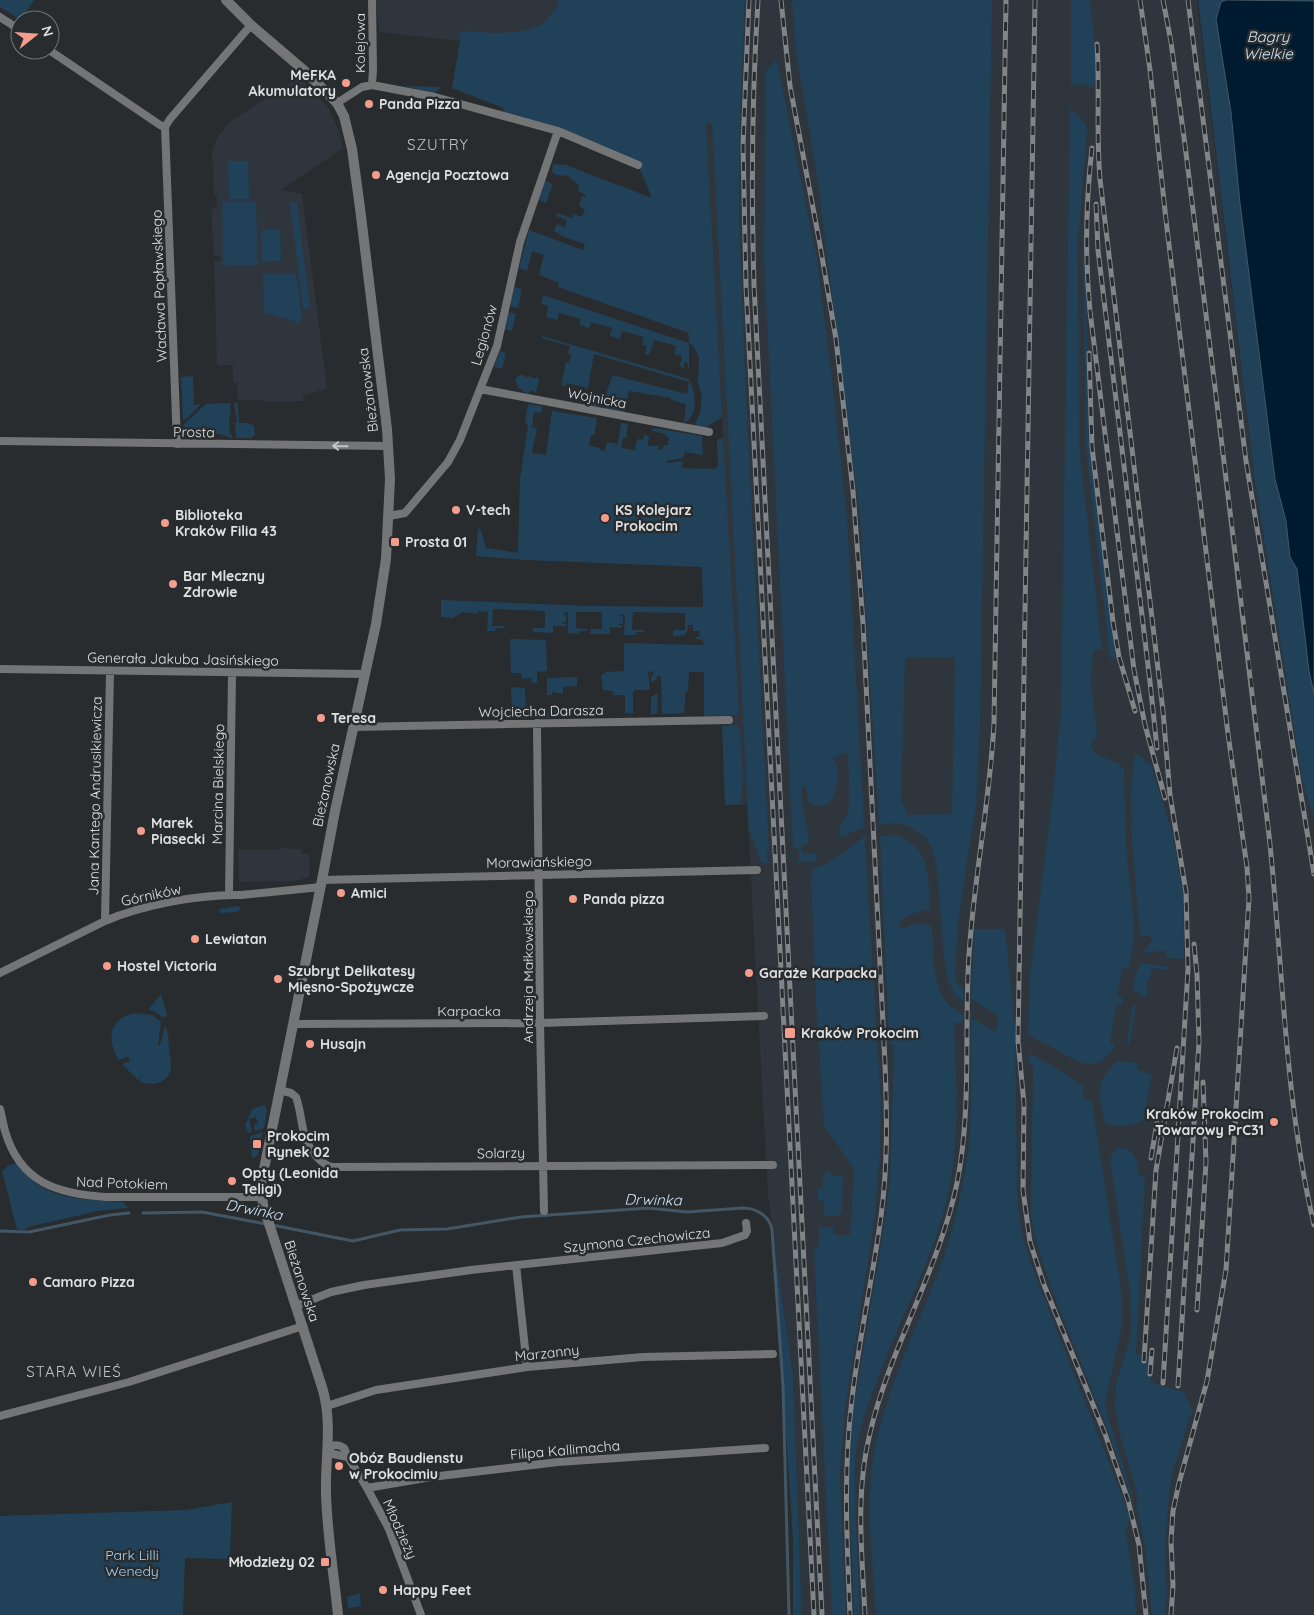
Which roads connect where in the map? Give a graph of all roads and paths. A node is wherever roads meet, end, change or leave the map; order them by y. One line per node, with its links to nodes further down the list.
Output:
1 (226, 0): 3 (street, Bieżanowska)
2 (372, 0): 5 (street, Kolejowa)
3 (251, 25): 6 (street, Bieżanowska); 7 (street)
4 (60, 58): 7 (street)
5 (372, 85): 6 (street); 8 (street)
6 (337, 103): 14 (street, Bieżanowska)
7 (165, 127): 13 (street, Wacława Popławskiego)
8 (558, 131): 9 (street); 10 (street, Legionów)
9 (638, 165)
10 (480, 389): 11 (street, Wojnicka); 15 (street, Legionów)
11 (709, 432)
12 (0, 441): 13 (street, Prosta)
13 (177, 444): 14 (street, Prosta, one-way to 13)
14 (388, 446): 15 (street, Bieżanowska)
15 (389, 516): 19 (street, Bieżanowska)
16 (0, 669): 17 (street, Generała Jakuba Jasińskiego)
17 (110, 671): 18 (street, Generała Jakuba Jasińskiego); 27 (street, Jana Kantego Andrusikiewicza)
18 (232, 673): 19 (street, Generała Jakuba Jasińskiego); 26 (street, Marcina Bielskiego)
19 (365, 674): 22 (street, Bieżanowska)
20 (729, 720): 21 (street, Wojciecha Darasza)
21 (537, 723): 22 (street, Wojciecha Darasza); 24 (street, Andrzeja Małkowskiego)
22 (353, 727): 25 (street, Bieżanowska)
23 (756, 870): 24 (street, Morawiańskiego)
24 (540, 874): 25 (street, Morawiańskiego); 30 (street, Andrzeja Małkowskiego)
25 (321, 884): 26 (street, Górników); 31 (street, Bieżanowska)
26 (229, 895): 27 (street, Górników)
27 (105, 921): 28 (street, Górników)
28 (0, 972)
29 (764, 1016): 30 (street, Karpacka)
30 (540, 1023): 31 (street, Karpacka); 34 (street, Andrzeja Małkowskiego)
31 (293, 1024): 32 (street, Bieżanowska)
32 (279, 1090): 34 (street, Solarzy); 36 (street, Bieżanowska)
33 (0, 1109): 36 (street, Nad Potokiem)
34 (543, 1165): 35 (street, Solarzy); 37 (street, Andrzeja Małkowskiego)
35 (773, 1165)
36 (261, 1197): 40 (street, Bieżanowska)
37 (544, 1211)
38 (746, 1223): 39 (street, Szymona Czechowicza)
39 (516, 1265): 40 (street, Szymona Czechowicza); 43 (street)
40 (296, 1306): 41 (street, Bieżanowska)
41 (302, 1326): 44 (street, Bieżanowska); 45 (street)
42 (773, 1354): 43 (street, Marzanny)
43 (527, 1367): 44 (street, Marzanny)
44 (327, 1406): 47 (street, Bieżanowska)
45 (0, 1416)
46 (765, 1448): 48 (street, Filipa Kallimacha)
47 (327, 1449): 48 (street, Młodzieży); 49 (street, Bieżanowska)
48 (368, 1488): 50 (street, Młodzieży)
49 (338, 1615)
50 (421, 1615)

